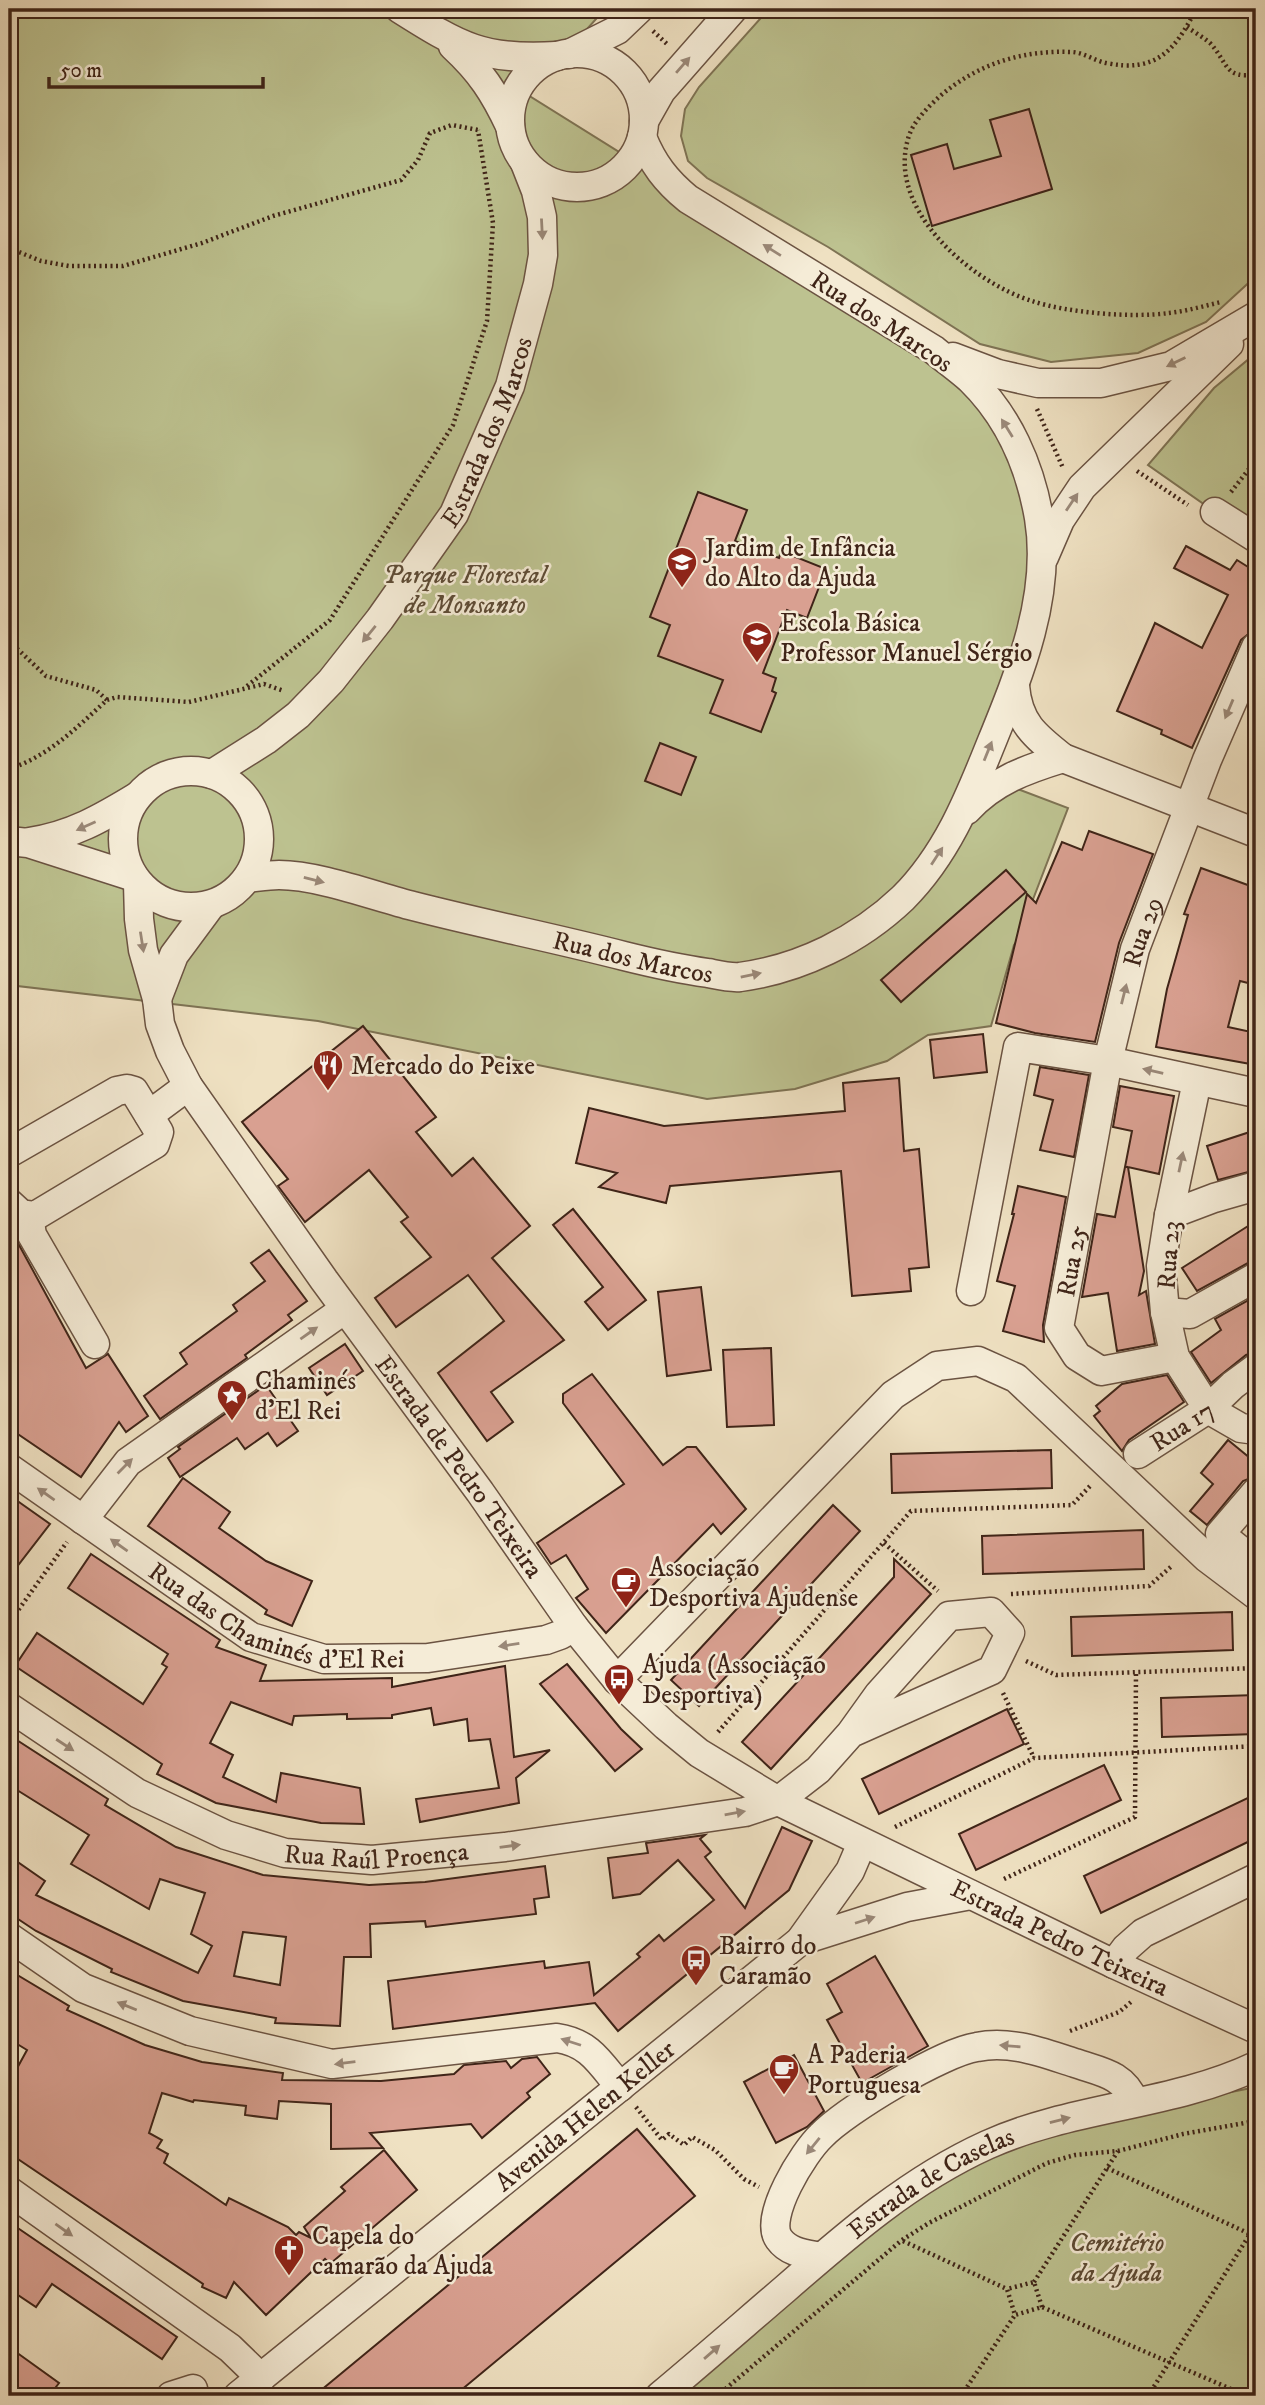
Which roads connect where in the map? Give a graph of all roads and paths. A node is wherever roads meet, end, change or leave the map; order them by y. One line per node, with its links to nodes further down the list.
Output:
1 (400, 9): 6 (street)
2 (733, 9): 8 (street)
3 (1196, 9): 5 (path)
4 (637, 11): 7 (street); 8 (path)
5 (1187, 27): 9 (path); 15 (path)
6 (441, 35): 7 (street); 12 (street)
7 (564, 55): 10 (street); 12 (street)
8 (686, 61): 10 (street, one-way to 8)
9 (1256, 74)
10 (643, 129): 13 (street); 17 (street, Rua dos Marcos, one-way to 10)
11 (478, 130): 12 (path); 14 (path); 25 (path)
12 (511, 131): 13 (street)
13 (525, 163): 30 (street, Estrada dos Marcos, one-way to 30)
14 (9, 248)
15 (1228, 301)
16 (1256, 317): 17 (street, one-way to 17); 21 (street, one-way to 16)
17 (934, 350): 21 (street, Rua dos Marcos, one-way to 17)
18 (1145, 476): 19 (path)
19 (1204, 510): 20 (street)
20 (1256, 538)
21 (1042, 563): 24 (street, Rua dos Marcos)
22 (9, 640): 27 (path)
23 (1256, 647): 32 (street, Rua 29, one-way to 32)
24 (1015, 686): 28 (street); 33 (street, Rua dos Marcos, one-way to 24)
25 (247, 687): 26 (path); 27 (path)
26 (285, 694)
27 (107, 700): 29 (path)
28 (1063, 758): 32 (street); 33 (street, Rua dos Marcos)
29 (9, 769)
30 (212, 774): 31 (street); 36 (street)
31 (138, 796): 35 (street, one-way to 35); 37 (street)
32 (1189, 806): 34 (street); 40 (street, Rua 29, one-way to 32)
33 (962, 814): 36 (street, Rua dos Marcos, one-way to 33)
34 (1256, 833)
35 (18, 842): 37 (street)
36 (247, 878): 38 (street)
37 (136, 880): 38 (street); 39 (street, Estrada de Pedro Teixeira, one-way to 39)
38 (211, 905): 39 (street)
39 (157, 999): 42 (street, Estrada de Pedro Teixeira)
40 (1108, 1061): 41 (street, one-way to 40); 50 (street); 54 (street, Rua 25)
41 (1198, 1081): 43 (street); 48 (street, Rua 23, one-way to 41)
42 (188, 1086): 44 (street); 51 (street, Estrada de Pedro Teixeira)
43 (1256, 1093)
44 (149, 1115): 45 (street); 47 (street)
45 (9, 1153)
46 (1256, 1186): 48 (street)
47 (19, 1210): 53 (street)
48 (1169, 1214): 52 (street, Rua 23)
49 (1256, 1277): 52 (street)
50 (971, 1291)
51 (345, 1309): 62 (street, one-way to 51); 72 (street, Estrada de Pedro Teixeira)
52 (1165, 1312): 54 (street, Rua 23)
53 (95, 1344)
54 (1175, 1357): 56 (street, Rua 23)
55 (1256, 1368): 56 (street, Rua 17)
56 (1208, 1409): 57 (street, Rua 23); 58 (street, Rua 17)
57 (1256, 1430)
58 (1138, 1454)
59 (1109, 1466): 63 (street); 64 (path); 76 (street)
60 (9, 1468): 62 (street, Rua das Chaminés d'El Rei, one-way to 60)
61 (1256, 1492): 63 (street)
62 (83, 1520): 72 (street, Rua das Chaminés d'El Rei, one-way to 62)
63 (1207, 1540): 66 (street); 67 (path); 68 (street)
64 (884, 1543): 70 (path); 81 (path)
65 (55, 1558): 69 (path)
66 (1256, 1563)
67 (1001, 1595)
68 (1256, 1595)
69 (11, 1616): 71 (path)
70 (949, 1616): 73 (street); 78 (street, Rua Raúl Proença)
71 (9, 1623)
72 (574, 1627): 76 (street, Estrada de Pedro Teixeira)
73 (997, 1659): 75 (path); 78 (street); 82 (path)
74 (1256, 1668): 75 (path)
75 (1136, 1672): 80 (path)
76 (617, 1680): 81 (street, Estrada de Pedro Teixeira)
77 (9, 1707): 83 (street, Rua Raúl Proença, one-way to 83)
78 (850, 1733): 83 (street, Rua Raúl Proença)
79 (1256, 1746): 80 (path)
80 (1135, 1752): 82 (path); 86 (path)
81 (699, 1753): 83 (street, Estrada de Pedro Teixeira)
82 (1034, 1758): 84 (path)
83 (778, 1801): 84 (street, Estrada de Pedro Teixeira)
84 (863, 1843): 86 (street, Estrada Pedro Teixeira); 88 (street, Avenida Helen Keller)
85 (1256, 1878): 89 (street)
86 (971, 1895): 88 (street, Avenida Helen Keller, one-way to 86); 89 (street, Estrada Pedro Teixeira)
87 (9, 1937): 92 (street, one-way to 87)
88 (800, 1941): 92 (street, Avenida Helen Keller)
89 (1114, 1964): 90 (street, Estrada Pedro Teixeira)
90 (1256, 2029)
91 (1256, 2066): 93 (street, Estrada de Caselas)
92 (620, 2087): 96 (path); 109 (street, Avenida Helen Keller)
93 (1135, 2101): 103 (street, Estrada de Caselas, one-way to 93); 103 (street, one-way to 103)
94 (1256, 2121): 95 (path)
95 (1118, 2151): 97 (path); 102 (path)
96 (726, 2162)
97 (1107, 2168): 100 (path); 104 (path)
98 (9, 2191): 109 (street, one-way to 109)
99 (1256, 2224): 100 (path)
100 (1250, 2234): 101 (path); 108 (path)
101 (1256, 2237)
102 (902, 2240): 105 (path); 112 (path)
103 (821, 2257): 111 (street, Estrada de Caselas, one-way to 103)
104 (1034, 2283): 105 (path); 106 (path)
105 (1007, 2289): 107 (path)
106 (1042, 2307): 107 (path); 108 (path)
107 (1015, 2315): 113 (path)
108 (1169, 2362): 114 (path); 115 (path)
109 (261, 2378): 110 (street, Avenida Helen Keller)
110 (238, 2396)
111 (660, 2396)
112 (717, 2396)
113 (961, 2396)
114 (1148, 2396)
115 (1247, 2396)

